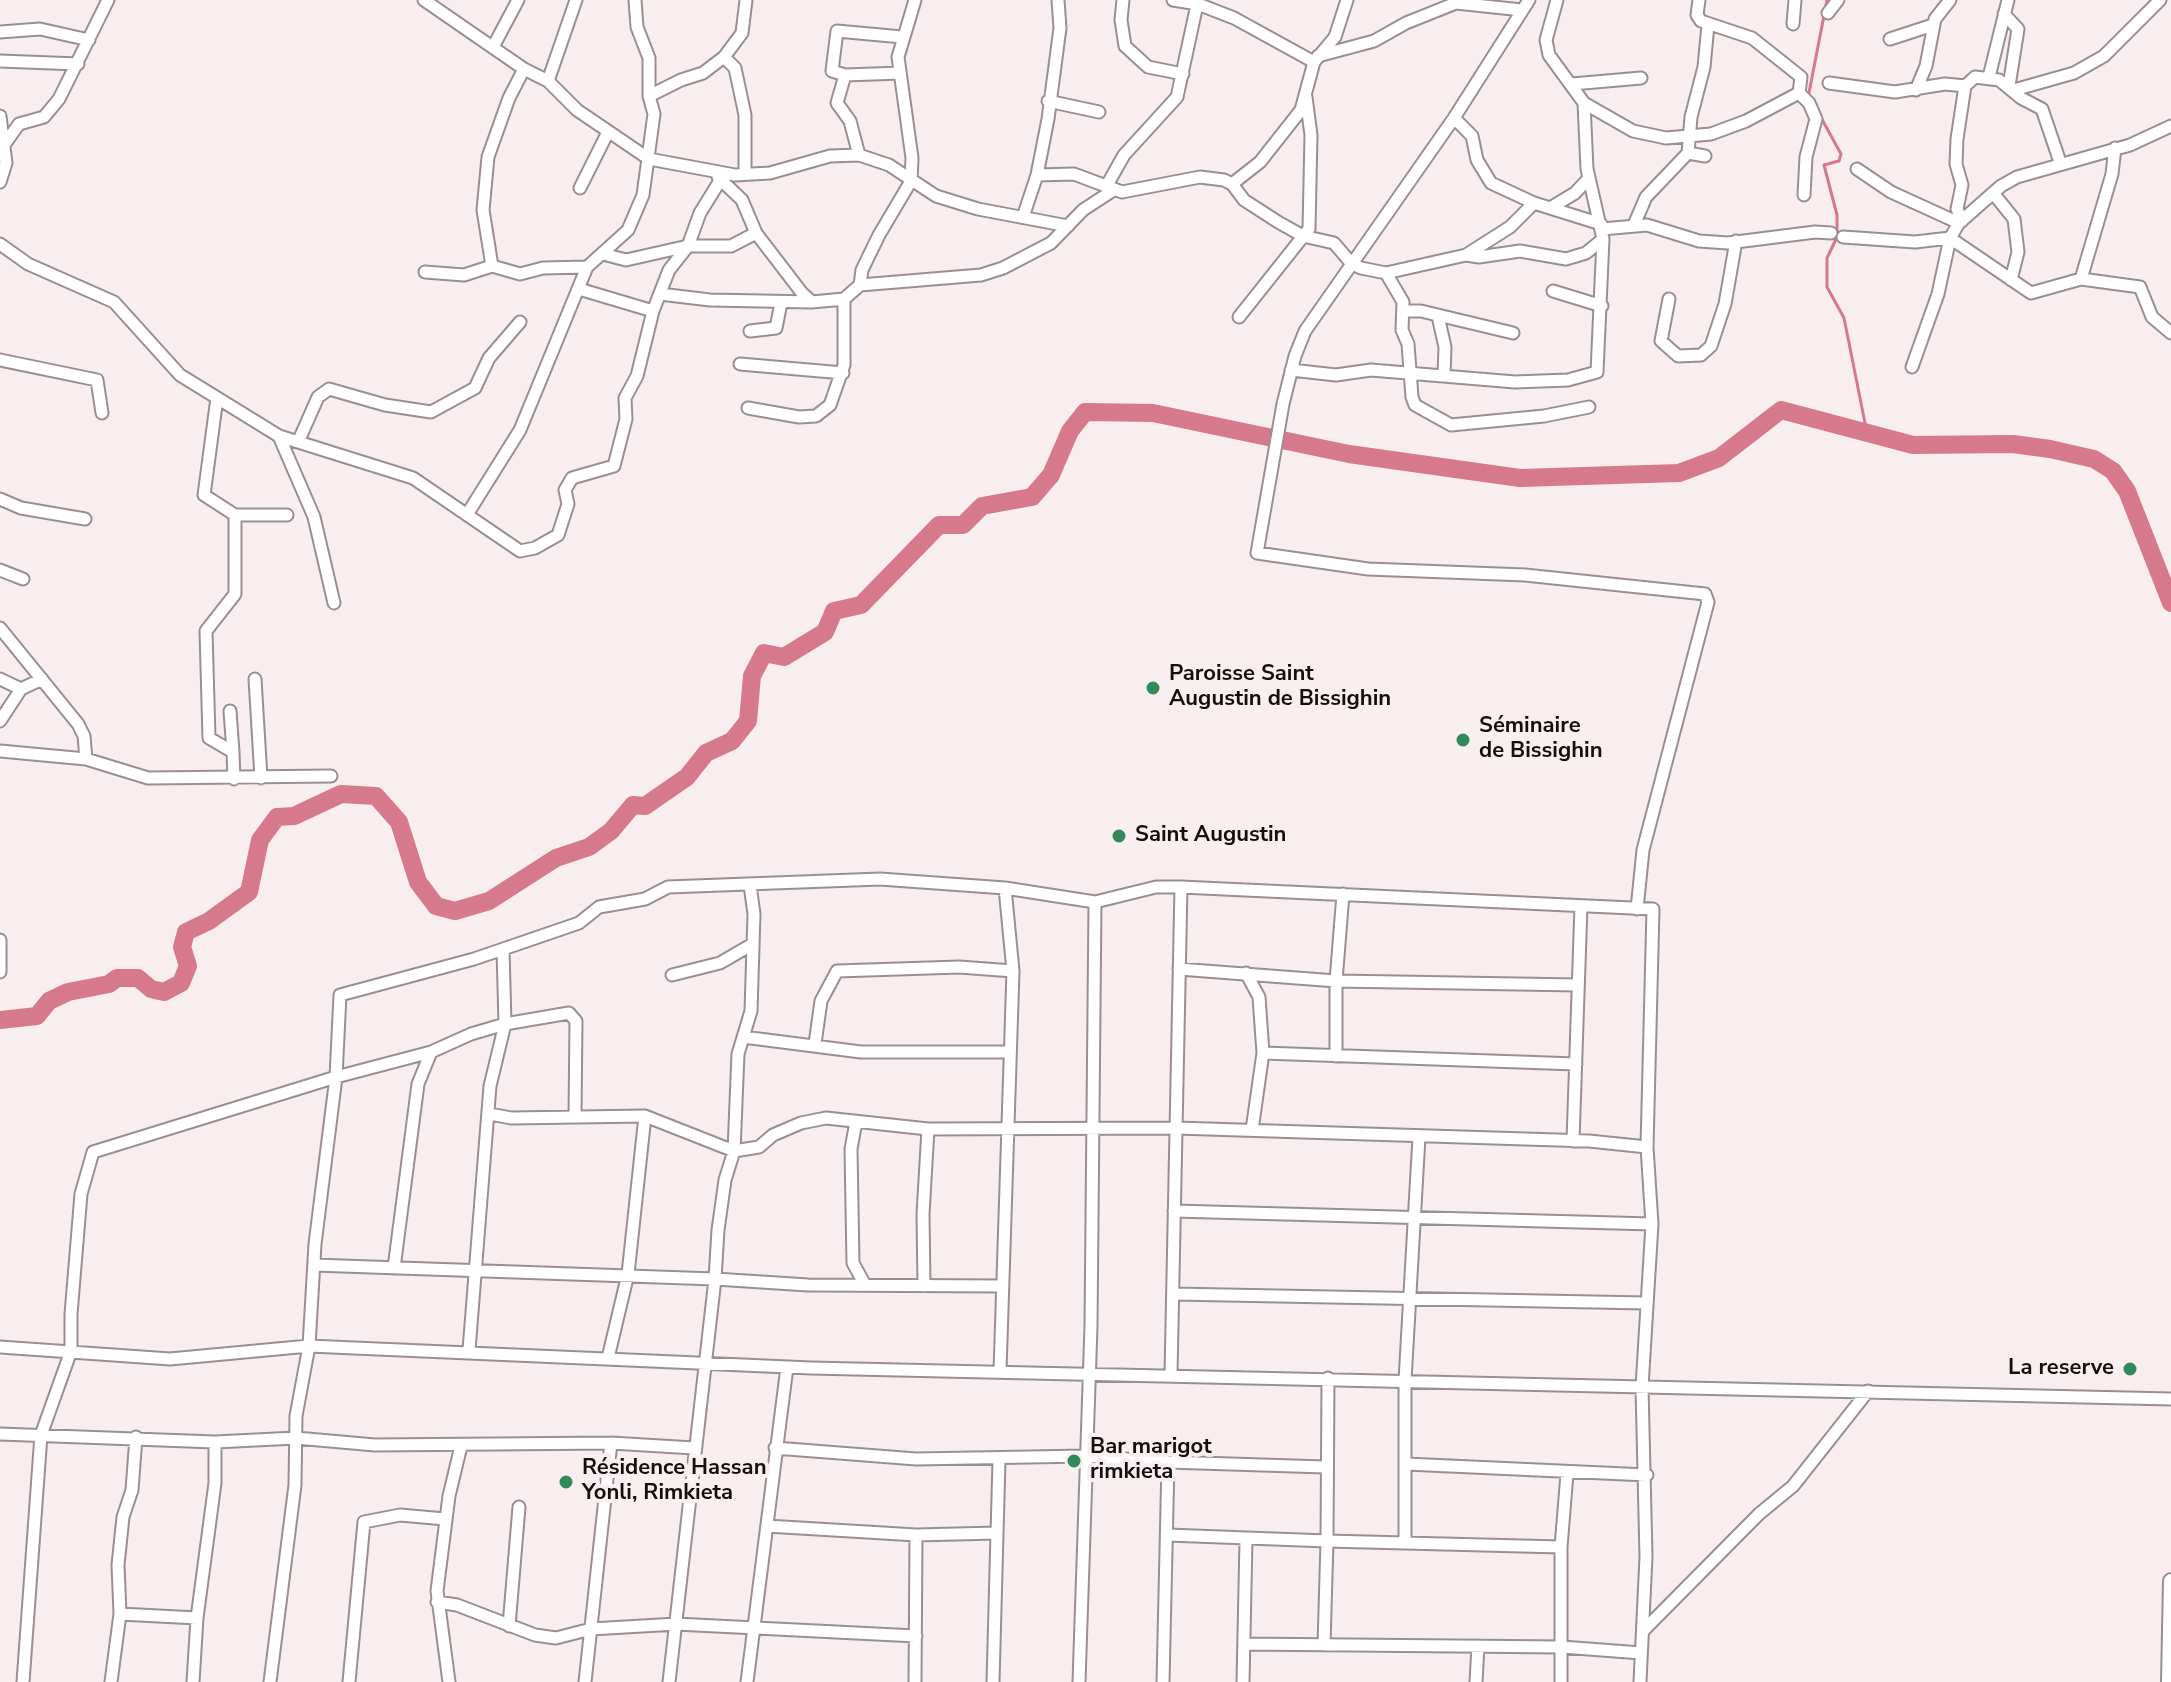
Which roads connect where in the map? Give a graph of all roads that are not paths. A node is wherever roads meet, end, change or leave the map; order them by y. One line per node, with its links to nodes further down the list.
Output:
1 (108, 0): 31 (street)
2 (424, 0): 32 (street)
3 (518, 0): 32 (street)
4 (576, 0): 43 (street)
5 (635, 0): 50 (street)
6 (746, 0): 33 (street)
7 (900, 0): 21 (street)
8 (1058, 0): 52 (street)
9 (1123, 0): 39 (street)
10 (1173, 0): 19 (street)
11 (1347, 0): 34 (street)
12 (1557, 0): 45 (street)
13 (1699, 0): 26 (street)
14 (1795, 0): 25 (street)
15 (1838, 0): 23 (street)
16 (1950, 0): 27 (street)
17 (2008, 0): 24 (street)
18 (2160, 0): 47 (street)
19 (1198, 2): 34 (street); 39 (street)
20 (1456, 2): 22 (street); 34 (street)
21 (913, 5): 29 (street)
22 (1526, 5): 56 (street)
23 (1828, 13)
24 (2004, 14): 41 (street); 47 (street)
25 (1793, 24)
26 (1708, 25): 49 (street); 59 (street)
27 (1933, 25): 30 (street); 48 (street)
28 (0, 32): 31 (street)
29 (902, 37): 38 (street); 40 (street)
30 (1890, 39)
31 (89, 40): 36 (street)
32 (493, 47): 37 (street)
33 (724, 57): 50 (street); 68 (street)
34 (1316, 59): 51 (street)
35 (0, 61): 36 (street)
36 (78, 64): 60 (street)
37 (524, 69): 43 (street); 97 (street)
38 (900, 73): 40 (street); 72 (street)
39 (1183, 74): 76 (street)
40 (845, 75): 63 (street)
41 (1989, 77): 46 (street); 47 (street)
42 (1641, 78): 45 (street)
43 (548, 81): 58 (street)
44 (1829, 83): 48 (street)
45 (1572, 84): 53 (street)
46 (1965, 86): 48 (street); 82 (street)
47 (2012, 88): 66 (street)
48 (1916, 90)
49 (1799, 93): 59 (street); 78 (street)
50 (649, 96): 65 (street)
51 (1306, 97): 74 (street); 88 (street)
52 (1048, 101): 54 (street); 69 (street)
53 (1584, 103): 59 (street); 71 (street)
54 (1099, 112)
55 (0, 116): 60 (street)
56 (1454, 118): 79 (street); 96 (street)
57 (2171, 126): 61 (street)
58 (608, 132): 65 (street); 75 (street)
59 (1689, 137): 62 (street)
60 (4, 145): 73 (street)
61 (2115, 148): 66 (street); 101 (street)
62 (1688, 153): 64 (street); 83 (street)
63 (859, 155): 68 (street); 72 (street)
64 (1705, 156)
65 (649, 159): 70 (street); 94 (street)
66 (2060, 162): 77 (street)
67 (1857, 169): 82 (street)
68 (745, 173): 70 (street)
69 (1037, 175): 76 (street); 81 (street)
70 (716, 176): 86 (street); 93 (street)
71 (1589, 178): 80 (street); 85 (street)
72 (911, 181): 81 (street); 103 (street)
73 (0, 182)
74 (1232, 184): 76 (street); 88 (street)
75 (580, 188)
76 (1109, 189): 84 (street)
77 (1993, 193): 82 (street); 102 (street)
78 (1804, 195)
79 (1534, 203): 80 (street); 95 (street)
80 (1552, 207): 85 (street)
81 (1023, 217): 84 (street)
82 (1961, 222): 90 (street)
83 (1634, 225): 85 (street); 91 (street)
84 (1068, 226): 103 (street)
85 (1602, 231): 95 (street); 111 (street)
86 (756, 233): 93 (street); 109 (street)
87 (1831, 233): 91 (street)
88 (1303, 236): 96 (street); 115 (street)
89 (1843, 237): 90 (street)
90 (1950, 238): 102 (street); 122 (street)
91 (1736, 241): 108 (street)
92 (0, 244): 127 (street)
93 (688, 246): 94 (street); 106 (street)
94 (603, 254): 98 (street)
95 (1466, 255): 100 (street)
96 (1351, 263): 100 (street); 123 (street)
97 (492, 266): 98 (street); 99 (street)
98 (587, 267): 104 (street)
99 (425, 272)
100 (1386, 273): 113 (street)
101 (2081, 279): 102 (street); 119 (street)
102 (2011, 280)
103 (860, 285): 107 (street)
104 (579, 289): 112 (street); 134 (street)
105 (1553, 291): 111 (street)
106 (660, 294): 110 (street); 112 (street)
107 (844, 299): 109 (street); 125 (street)
108 (1669, 299)
109 (812, 302): 110 (street)
110 (781, 303): 117 (street)
111 (1602, 306): 126 (street)
112 (653, 311): 134 (street)
113 (1403, 311): 114 (street); 124 (street)
114 (1438, 316): 118 (street); 126 (street)
115 (1239, 317)
116 (520, 322): 132 (street)
117 (750, 331)
118 (1513, 333)
119 (2171, 333)
120 (0, 360): 130 (street)
121 (740, 364): 125 (street)
122 (1912, 367)
123 (1291, 370): 124 (street); 160 (street)
124 (1409, 372): 126 (street); 128 (street)
125 (843, 373): 129 (street)
126 (1444, 376)
127 (217, 398): 131 (street); 135 (street)
128 (1589, 407)
129 (748, 408)
130 (102, 413)
131 (279, 436): 132 (street); 140 (street)
132 (299, 440): 134 (street)
133 (0, 499): 137 (street)
134 (468, 513)
135 (235, 515): 136 (street); 149 (street)
136 (287, 515)
137 (85, 519)
138 (0, 570): 139 (street)
139 (23, 579)
140 (334, 603)
141 (0, 628): 143 (street)
142 (0, 679): 145 (street)
143 (42, 679): 145 (street); 150 (street)
144 (255, 679): 152 (street)
145 (21, 689): 147 (street)
146 (230, 711): 149 (street)
147 (0, 721)
148 (0, 750): 150 (street)
149 (233, 752): 153 (street)
150 (86, 759): 153 (street)
151 (331, 776): 152 (street)
152 (261, 778): 153 (street)
153 (234, 779)
154 (750, 885): 156 (street); 162 (street); 163 (street)
155 (1181, 887): 157 (street); 158 (street); 164 (street)
156 (1005, 888): 158 (street); 165 (street)
157 (1343, 894): 159 (street); 169 (street)
158 (1095, 902): 187 (street)
159 (1581, 906): 160 (street); 170 (street)
160 (1637, 909): 191 (street)
161 (0, 940): 166 (street)
162 (751, 945): 168 (street); 172 (street)
163 (503, 949): 171 (street); 179 (street)
164 (1179, 969): 167 (street); 184 (street)
165 (1013, 971): 173 (street); 175 (street)
166 (0, 972)
167 (1246, 973): 169 (street); 176 (street)
168 (672, 975)
169 (1336, 981): 170 (street); 177 (street)
170 (1578, 985): 178 (street)
171 (505, 1024): 174 (street); 180 (street); 181 (street)
172 (743, 1037): 173 (street); 192 (street)
173 (815, 1044): 175 (street)
174 (431, 1052): 179 (street); 197 (street)
175 (1010, 1052): 186 (street)
176 (1263, 1053): 177 (street); 188 (street)
177 (1336, 1056): 178 (street)
178 (1576, 1064): 190 (street)
179 (336, 1077): 196 (street); 210 (street)
180 (490, 1114): 181 (street); 198 (street)
181 (575, 1116): 182 (street)
182 (645, 1116): 192 (street); 199 (street)
183 (856, 1122): 185 (street); 192 (street); 201 (street)
184 (1176, 1128): 187 (street); 188 (street); 193 (street)
185 (928, 1129): 186 (street); 202 (street)
186 (1005, 1129): 187 (street); 203 (street)
187 (1093, 1129): 215 (street)
188 (1252, 1130): 189 (street)
189 (1419, 1137): 190 (street); 194 (street)
190 (1573, 1141): 191 (street)
191 (1647, 1147): 195 (street)
192 (734, 1151): 200 (street)
193 (1174, 1211): 194 (street); 204 (street)
194 (1414, 1217): 195 (street); 205 (street)
195 (1652, 1224): 206 (street)
196 (314, 1265): 197 (street); 207 (street)
197 (394, 1268): 198 (street)
198 (475, 1272): 199 (street); 209 (street)
199 (628, 1274): 200 (street); 211 (street)
200 (715, 1279): 201 (street); 212 (street)
201 (865, 1285): 202 (street)
202 (924, 1286): 203 (street)
203 (1003, 1286): 214 (street)
204 (1173, 1294): 205 (street); 216 (street)
205 (1410, 1296): 206 (street); 218 (street)
206 (1646, 1303): 219 (street)
207 (309, 1346): 209 (street); 210 (street); 225 (street)
208 (0, 1347): 210 (street)
209 (469, 1350): 211 (street)
210 (71, 1351): 223 (street)
211 (608, 1358): 212 (street)
212 (706, 1365): 213 (street); 229 (street)
213 (787, 1367): 214 (street); 230 (street)
214 (1000, 1371): 215 (street)
215 (1088, 1373): 216 (street); 231 (street)
216 (1171, 1374): 217 (street)
217 (1328, 1378): 218 (street); 235 (street)
218 (1405, 1380): 219 (street); 234 (street)
219 (1642, 1387): 220 (street); 237 (street)
220 (1868, 1391): 221 (street); 256 (street)
221 (2171, 1399)
222 (0, 1434): 223 (street)
223 (41, 1435): 224 (street); 264 (street)
224 (136, 1437): 226 (street); 250 (street)
225 (296, 1438): 226 (street); 228 (street); 267 (street)
226 (215, 1442): 251 (street)
227 (611, 1443): 228 (street); 229 (street); 254 (street)
228 (461, 1446): 239 (street)
229 (694, 1448): 252 (street)
230 (775, 1448): 232 (street); 240 (street)
231 (1085, 1456): 232 (street); 233 (street); 275 (street)
232 (999, 1460): 241 (street)
233 (1168, 1462): 235 (street); 243 (street)
234 (1406, 1464): 236 (street); 246 (street)
235 (1325, 1467): 245 (street)
236 (1567, 1474): 237 (street); 247 (street)
237 (1647, 1475): 256 (street)
238 (519, 1507): 253 (street)
239 (445, 1519): 249 (street); 268 (street)
240 (767, 1526): 242 (street); 255 (street)
241 (997, 1533): 242 (street); 274 (street)
242 (916, 1535): 257 (street)
243 (1168, 1535): 244 (street); 276 (street)
244 (1246, 1540): 245 (street); 259 (street)
245 (1327, 1541): 246 (street); 260 (street)
246 (1405, 1543): 247 (street)
247 (1561, 1547): 262 (street)
248 (2171, 1581): 258 (street)
249 (437, 1602): 253 (street); 269 (street)
250 (120, 1614): 251 (street); 265 (street)
251 (197, 1618): 266 (street)
252 (676, 1624): 254 (street); 255 (street); 271 (street)
253 (509, 1626): 254 (street)
254 (591, 1629): 270 (street)
255 (754, 1629): 257 (street); 272 (street)
256 (1644, 1630): 263 (street)
257 (916, 1636): 273 (street)
258 (2170, 1638): 281 (street)
259 (1244, 1644): 260 (street); 277 (street)
260 (1324, 1645): 261 (street)
261 (1478, 1646): 262 (street); 278 (street)
262 (1562, 1647): 263 (street); 279 (street)
263 (1641, 1653): 280 (street)
264 (23, 1682)
265 (111, 1682)
266 (193, 1682)
267 (270, 1682)
268 (349, 1682)
269 (449, 1682)
270 (585, 1682)
271 (669, 1682)
272 (747, 1682)
273 (915, 1682)
274 (993, 1682)
275 (1079, 1682)
276 (1163, 1682)
277 (1243, 1682)
278 (1476, 1682)
279 (1561, 1682)
280 (1640, 1682)
281 (2169, 1682)

